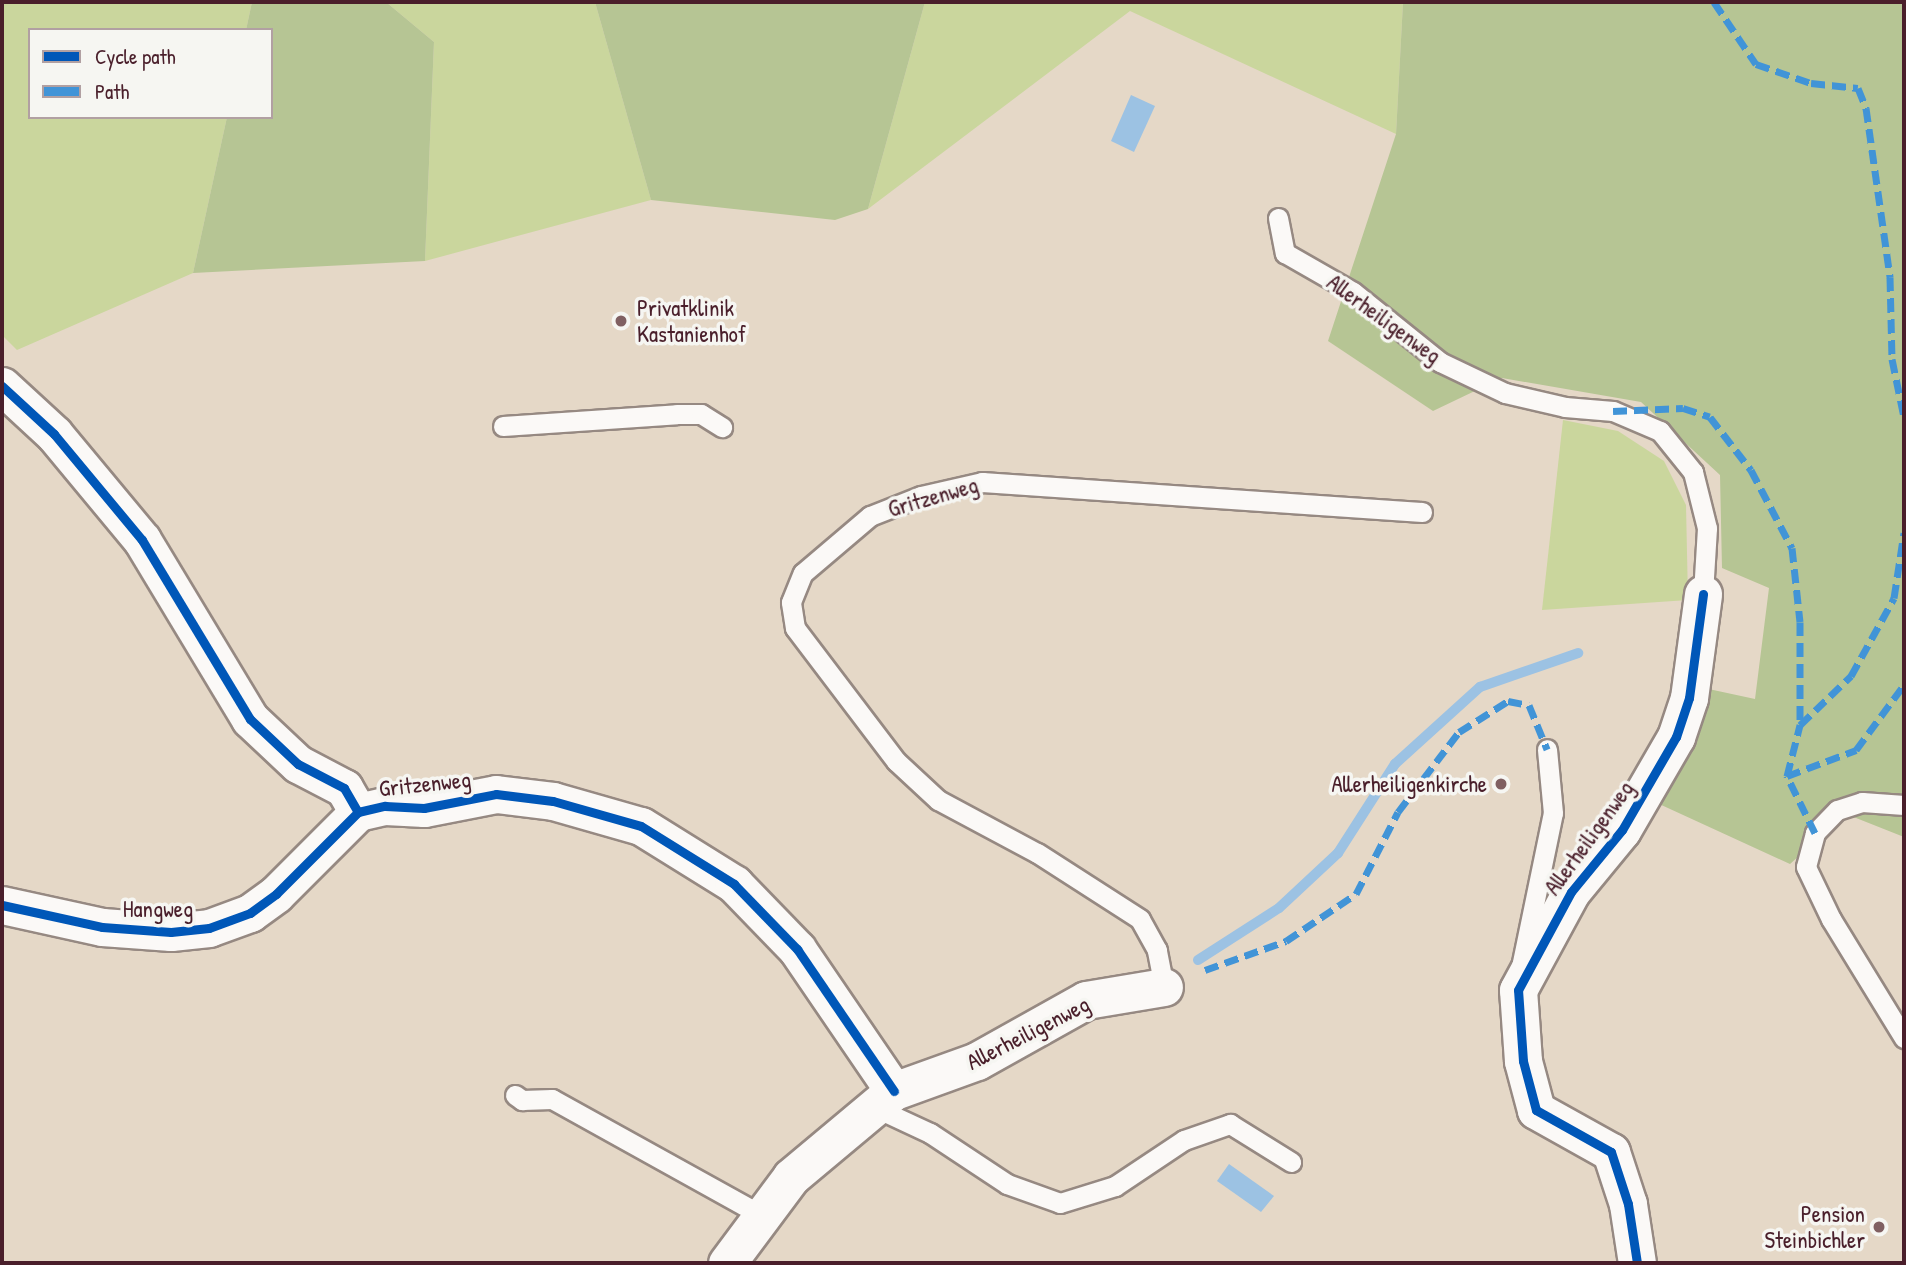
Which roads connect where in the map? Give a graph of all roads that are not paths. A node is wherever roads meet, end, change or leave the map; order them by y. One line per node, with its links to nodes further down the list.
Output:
1 (1278, 218): 6 (lane, Allerheiligenweg)
2 (2, 386): 9 (street, Gritzenweg)
3 (503, 426): 4 (lane)
4 (722, 427)
5 (1422, 512): 12 (lane, Gritzenweg)
6 (1703, 594): 11 (street, Allerheiligenweg)
7 (1547, 749): 11 (lane)
8 (1904, 805): 13 (lane)
9 (358, 812): 10 (street, Hangweg); 15 (street, Gritzenweg)
10 (2, 905)
11 (1522, 978): 19 (street, Allerheiligenweg)
12 (1164, 987): 15 (street, Allerheiligenweg)
13 (1904, 1038)
14 (515, 1095): 17 (lane)
15 (884, 1099): 16 (lane); 17 (street)
16 (1291, 1163)
17 (763, 1216): 18 (street)
18 (727, 1263)
19 (1637, 1263)

